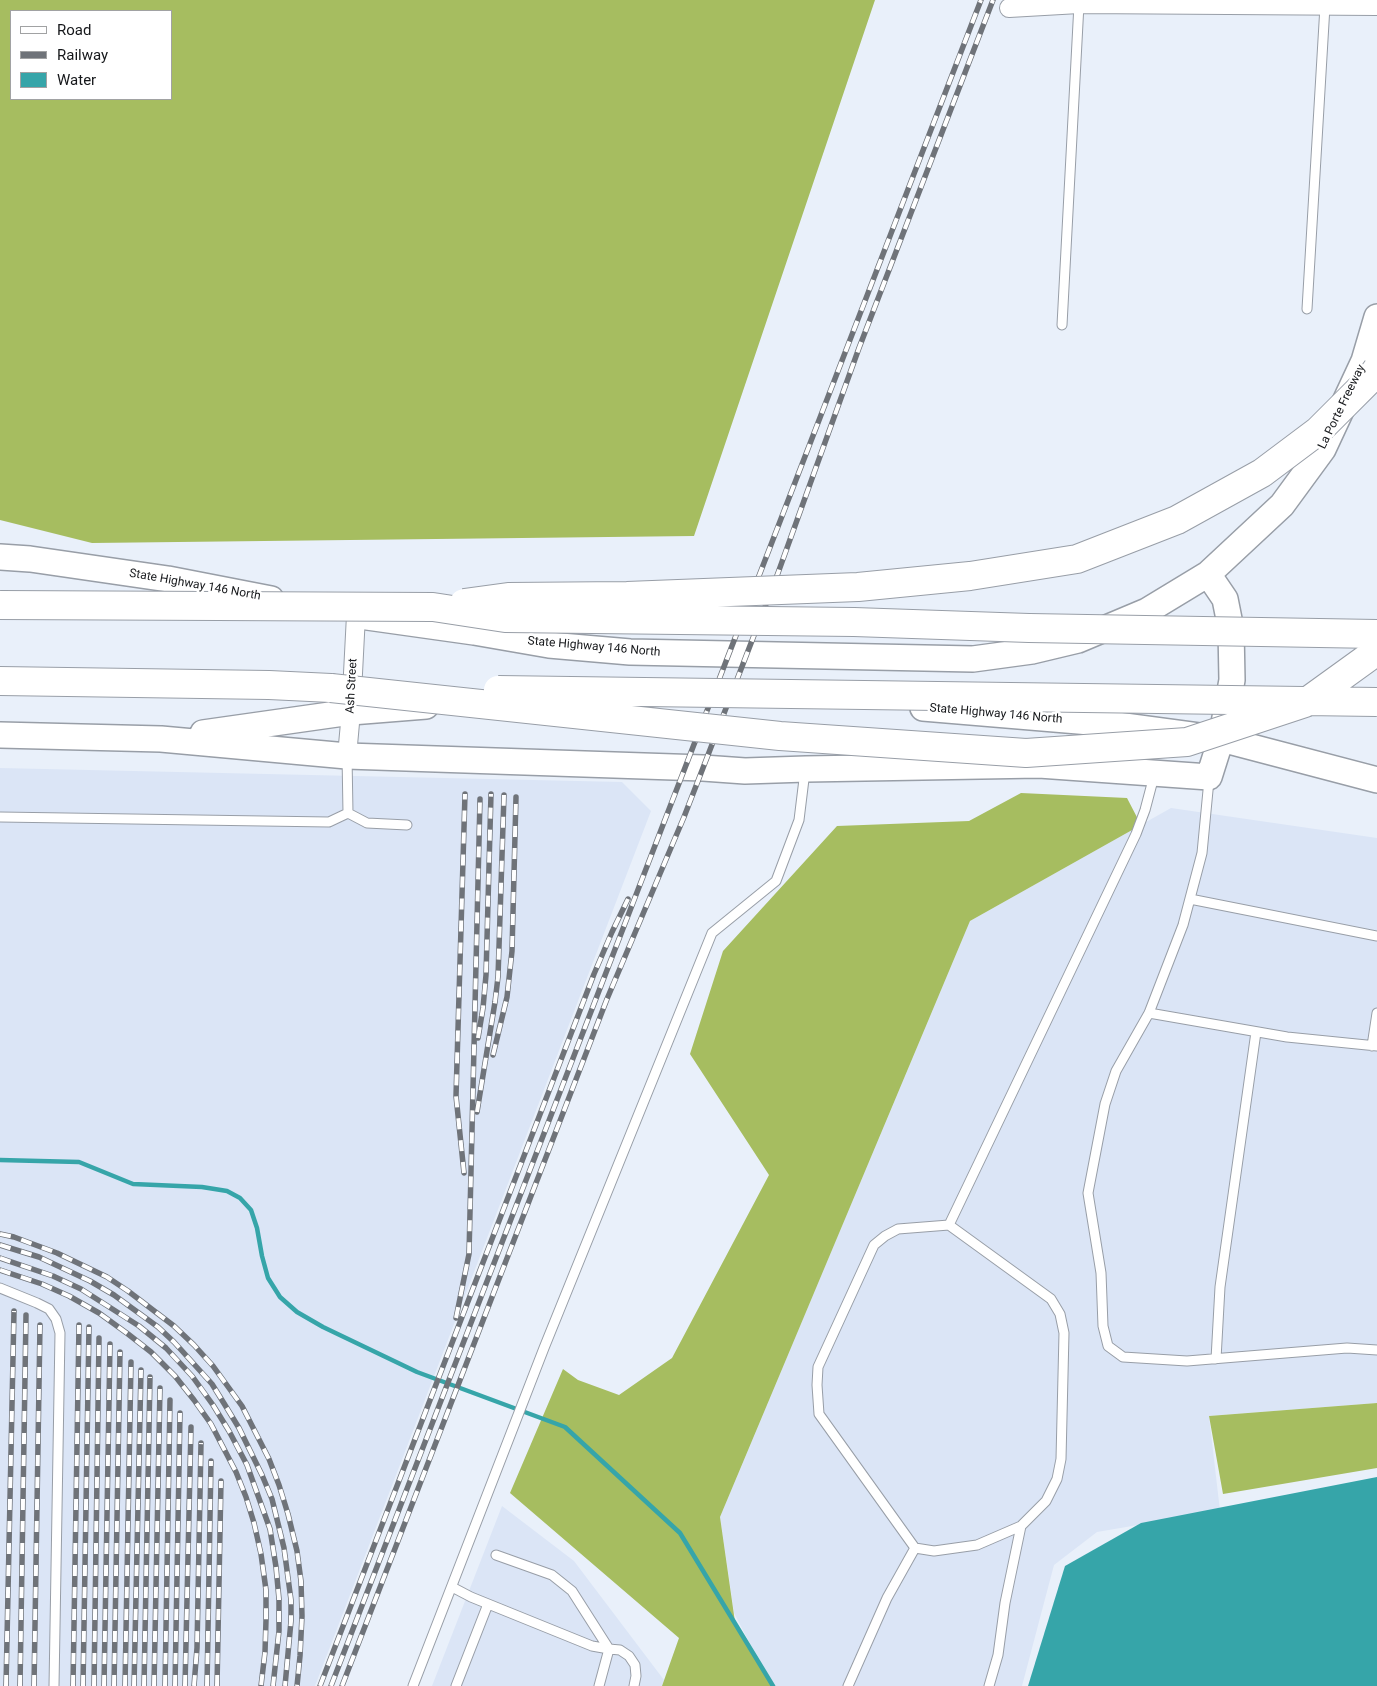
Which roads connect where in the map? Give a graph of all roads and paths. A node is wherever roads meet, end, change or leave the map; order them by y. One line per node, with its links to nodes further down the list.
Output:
1 (1080, 2): 2 (street); 4 (street); 7 (lane)
2 (1324, 6): 3 (street); 5 (lane)
3 (1377, 6)
4 (1009, 8)
5 (1307, 309)
6 (1377, 317): 10 (main road, La Porte Freeway)
7 (1062, 325)
8 (1377, 369): 12 (highway, bridge)
9 (0, 557): 13 (main road, State Highway 146 North)
10 (1208, 574): 13 (main road, State Highway 146 North); 22 (main road)
11 (0, 605): 12 (highway, bridge)
12 (433, 607): 14 (highway, bridge)
13 (356, 615): 19 (street, Ash Street)
14 (1377, 634)
15 (1377, 651): 17 (highway, bridge)
16 (0, 681): 17 (highway)
17 (331, 688): 18 (highway, bridge)
18 (1377, 702)
19 (351, 712): 21 (main road, State Highway 146 North); 22 (main road, State Highway 146 North); 23 (street, Ash Street)
20 (0, 735): 21 (main road, State Highway 146 North)
21 (161, 739): 23 (main road, State Highway 146 North)
22 (1220, 740): 26 (main road); 27 (main road, State Highway 146 North)
23 (347, 756): 24 (main road, State Highway 146 North); 28 (lane)
24 (806, 769): 25 (main road, State Highway 146 North); 44 (lane)
25 (1155, 773): 26 (main road, State Highway 146 North); 37 (lane)
26 (1209, 777): 31 (lane)
27 (1377, 780)
28 (348, 813): 29 (lane); 30 (lane)
29 (0, 817)
30 (407, 825)
31 (1190, 899): 32 (lane); 33 (lane)
32 (1377, 936)
33 (1149, 1013): 35 (lane); 40 (lane)
34 (1377, 1013): 36 (lane)
35 (1256, 1032): 36 (lane); 40 (lane)
36 (1374, 1046)
37 (949, 1225): 41 (lane); 42 (lane)
38 (0, 1288): 47 (lane)
39 (1377, 1350): 40 (lane)
40 (1216, 1359)
41 (1021, 1526): 42 (lane); 53 (lane)
42 (914, 1548): 52 (lane)
43 (496, 1555): 46 (lane)
44 (452, 1587): 45 (lane); 48 (lane)
45 (488, 1604): 46 (lane); 49 (lane)
46 (609, 1649): 50 (lane); 51 (lane)
47 (54, 1686)
48 (413, 1686)
49 (456, 1686)
50 (599, 1686)
51 (634, 1686)
52 (848, 1686)
53 (989, 1686)

